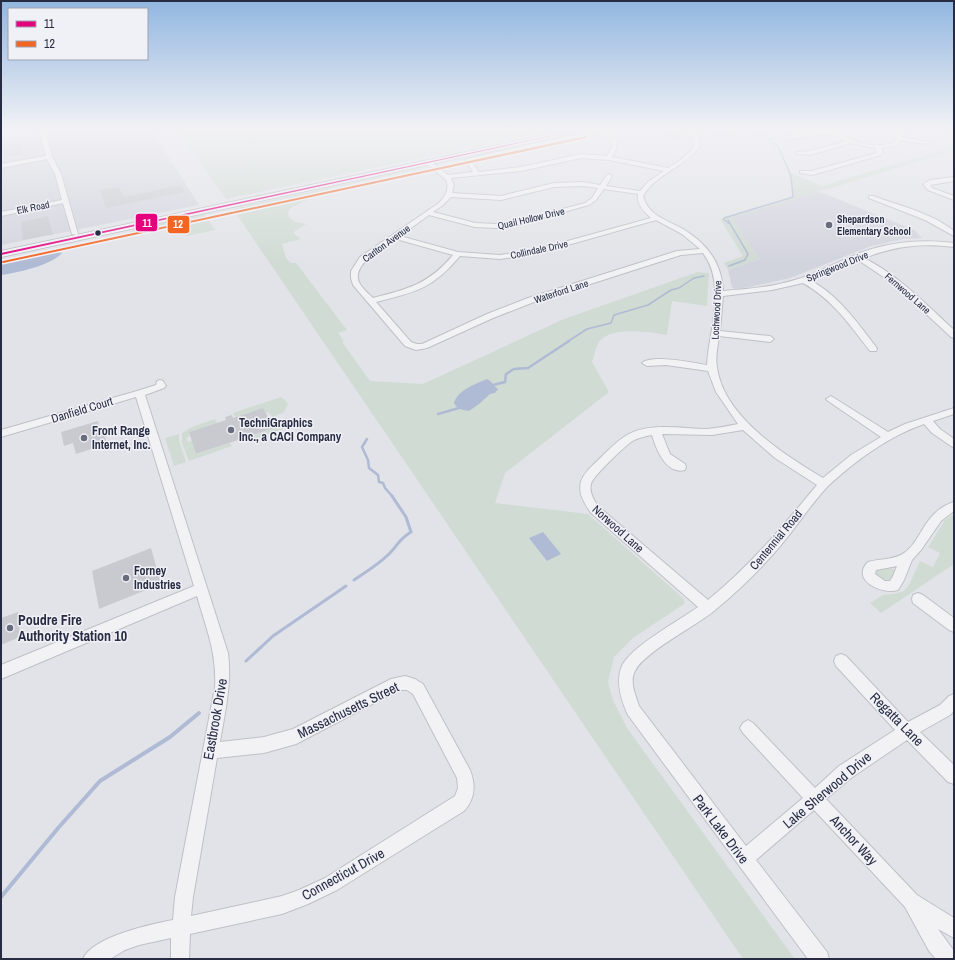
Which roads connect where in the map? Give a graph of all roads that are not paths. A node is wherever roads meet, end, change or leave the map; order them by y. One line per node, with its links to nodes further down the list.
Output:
1 (58, 174): 15 (street)
2 (371, 174): 14 (main road)
3 (444, 174): 7 (street)
4 (477, 174): 7 (street)
5 (665, 174): 10 (street)
6 (608, 176): 9 (street, Quail Hollow Drive)
7 (448, 177): 11 (street)
8 (954, 179): 13 (street)
9 (602, 187): 10 (street); 11 (street); 16 (street, Quail Hollow Drive)
10 (641, 193): 18 (street, Lochwood Drive)
11 (449, 195): 16 (street, Carlton Avenue)
12 (871, 197): 20 (street)
13 (954, 198)
14 (246, 200): 19 (main road); 25 (main road)
15 (66, 201): 17 (street, Elk Road); 19 (street)
16 (428, 213): 21 (street, Carlton Avenue)
17 (1, 214)
18 (657, 218): 24 (street, Lochwood Drive); 26 (street, Collindale Drive)
19 (75, 234): 23 (main road)
20 (954, 234)
21 (396, 237): 26 (street, Collindale Drive); 30 (street, Carlton Avenue)
22 (954, 245): 27 (street, Springwood Drive)
23 (1, 249)
24 (705, 251): 29 (street, Lochwood Drive); 34 (street, Waterford Lane)
25 (1, 254)
26 (458, 254): 30 (street)
27 (857, 257): 28 (street, Springwood Drive); 32 (street, Fernwood Lane)
28 (804, 280): 29 (street, Springwood Drive); 35 (street)
29 (719, 294): 31 (street, Lochwood Drive)
30 (371, 302): 34 (street, Carlton Avenue)
31 (715, 333): 33 (street); 37 (street, Lochwood Drive)
32 (954, 336)
33 (770, 339)
34 (420, 346)
35 (873, 349)
36 (647, 362): 37 (street)
37 (713, 369): 43 (street, Lochwood Drive)
38 (160, 383): 39 (street, Danfield Court)
39 (140, 393): 45 (street, Danfield Court); 53 (street, Eastbrook Drive)
40 (831, 399): 47 (street)
41 (954, 411): 42 (street, Centennial Road)
42 (926, 420): 46 (street); 47 (street, Centennial Road); 48 (street)
43 (744, 426): 44 (street, Norwood Lane); 50 (street, Lochwood Drive)
44 (656, 431): 49 (street); 55 (street, Norwood Lane)
45 (1, 434)
46 (954, 436)
47 (888, 437): 50 (street, Centennial Road)
48 (954, 444)
49 (681, 467)
50 (824, 484): 55 (street, Centennial Road)
51 (954, 506): 52 (street)
52 (906, 559)
53 (202, 588): 58 (street); 63 (street, Eastbrook Drive)
54 (918, 599): 56 (street)
55 (708, 608): 59 (street, Centennial Road)
56 (954, 626)
57 (841, 661): 62 (street, Regatta Lane)
58 (1, 672)
59 (628, 696): 67 (street, Park Lake Drive)
60 (954, 701): 62 (street, Lake Sherwood Drive)
61 (748, 728): 66 (street, Anchor Way)
62 (908, 730): 64 (street, Regatta Lane); 66 (street, Lake Sherwood Drive)
63 (210, 751): 65 (street, Massachusetts Street); 69 (street, Eastbrook Drive)
64 (954, 776)
65 (466, 793): 69 (street, Connecticut Drive)
66 (816, 798): 67 (street, Lake Sherwood Drive); 68 (street, Anchor Way)
67 (744, 859): 73 (street, Park Lake Drive)
68 (911, 901): 70 (street, Anchor Way); 74 (street, Anchor Way)
69 (181, 926): 71 (street, Connecticut Drive); 72 (street, Eastbrook Drive)
70 (954, 928)
71 (92, 959)
72 (180, 959)
73 (820, 959)
74 (948, 959)

